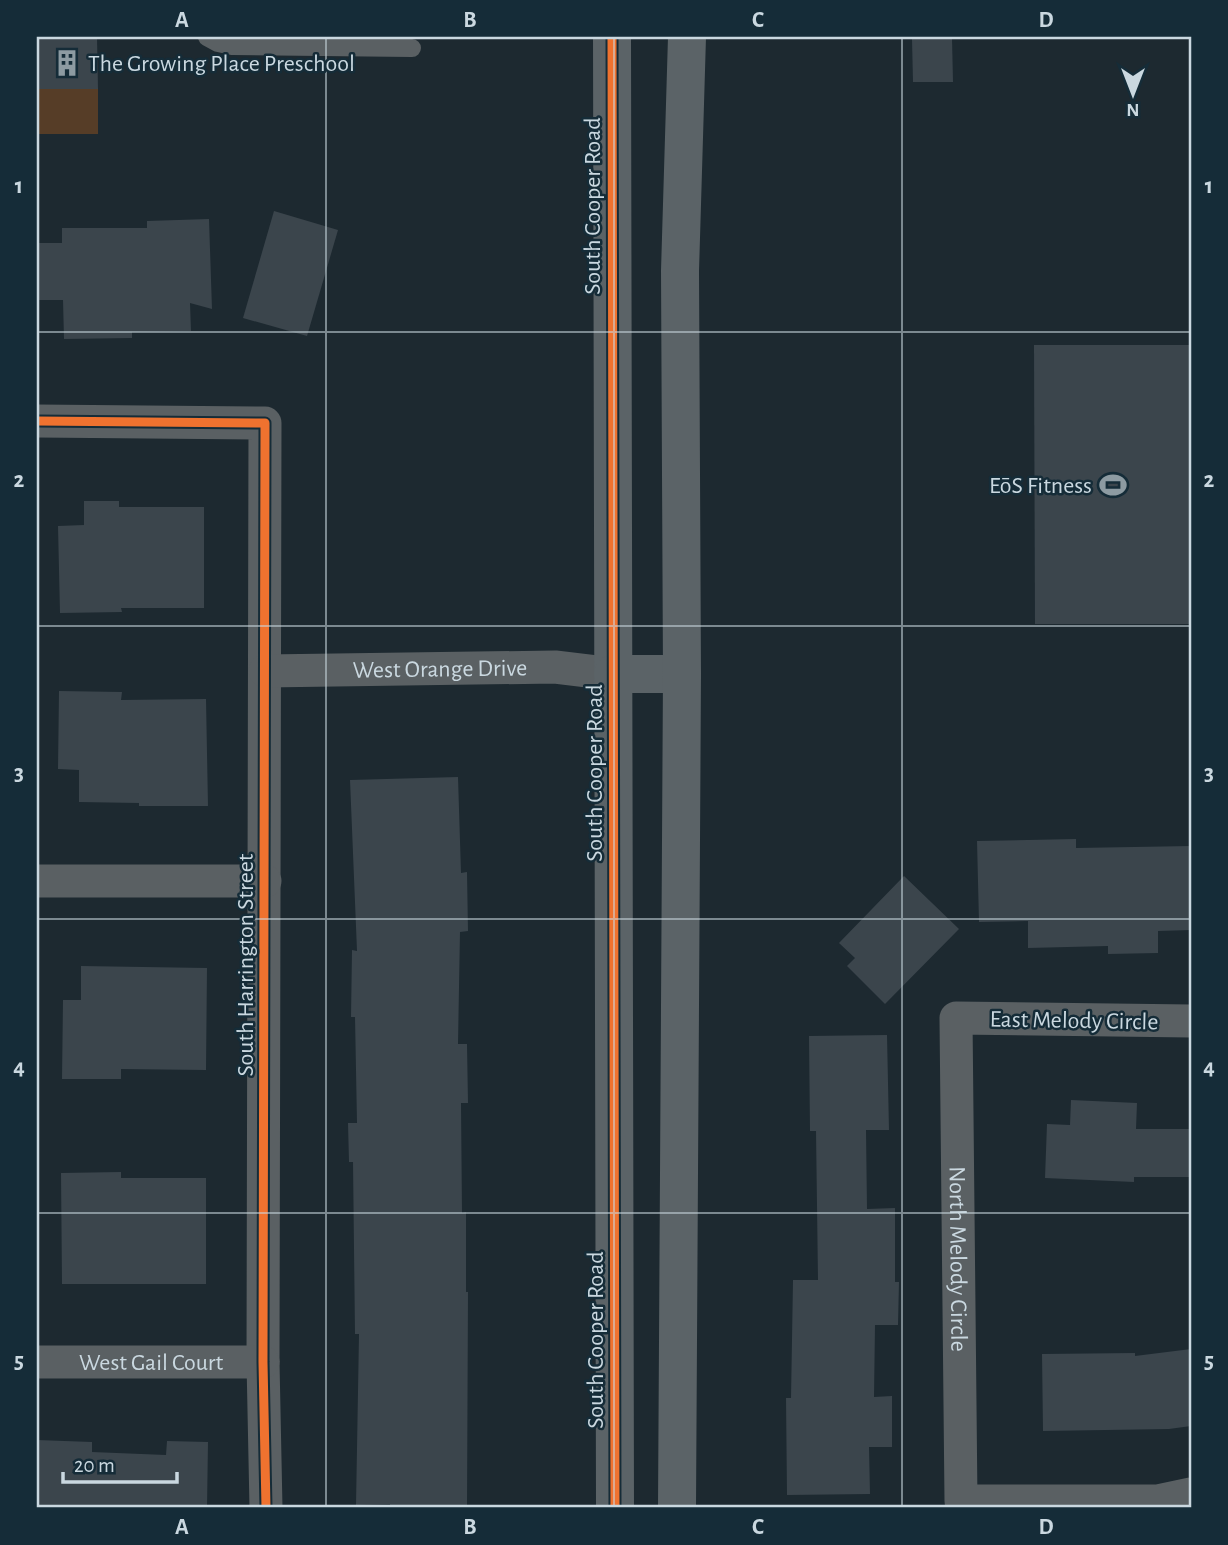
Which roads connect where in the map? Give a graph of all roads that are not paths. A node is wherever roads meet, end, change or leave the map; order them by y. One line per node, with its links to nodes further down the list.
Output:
1 (612, 37): 7 (main road, South Cooper Road)
2 (687, 37): 8 (main road)
3 (221, 40): 4 (lane)
4 (412, 48)
5 (37, 421): 6 (street, South Harrington Street)
6 (265, 671): 7 (street, West Orange Drive); 10 (street, South Harrington Street)
7 (613, 674): 8 (main road); 17 (main road, South Cooper Road)
8 (682, 674): 18 (main road)
9 (37, 881): 10 (street)
10 (265, 881): 14 (street, South Harrington Street)
11 (956, 1018): 12 (street, East Melody Circle); 15 (street, North Melody Circle)
12 (1191, 1021)
13 (37, 1362): 14 (street, West Gail Court)
14 (263, 1362): 16 (street, South Harrington Street)
15 (1191, 1494)
16 (266, 1508)
17 (615, 1508)
18 (677, 1508)

